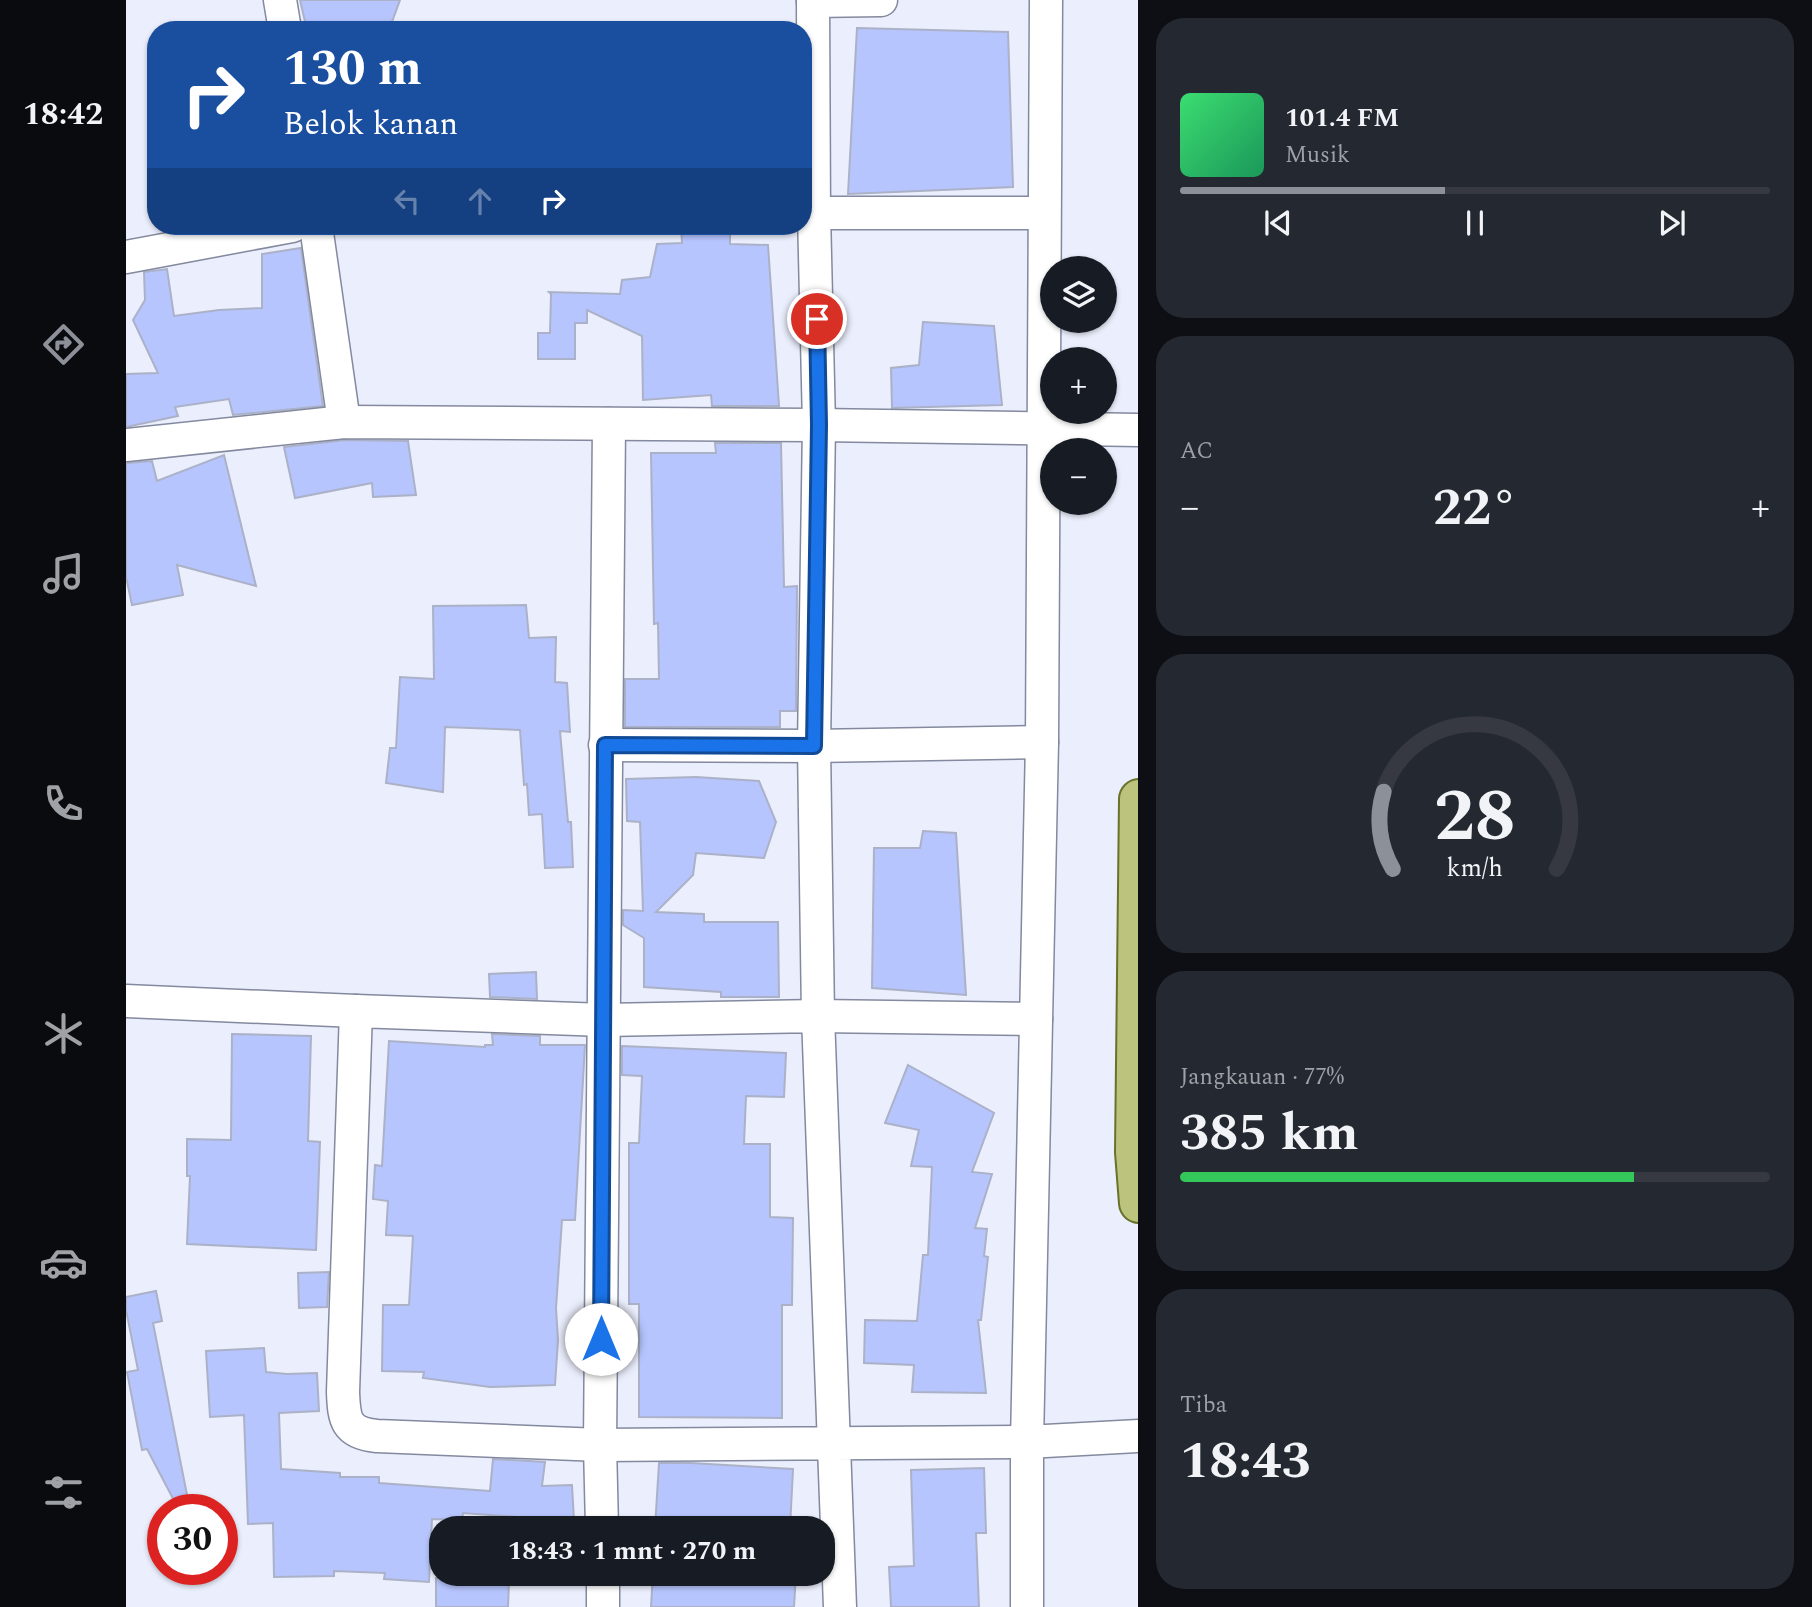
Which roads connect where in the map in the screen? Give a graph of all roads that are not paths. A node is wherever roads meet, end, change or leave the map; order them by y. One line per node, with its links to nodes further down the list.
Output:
1 (280, 0): 5 (street)
2 (813, 0): 3 (street); 6 (street)
3 (881, 0)
4 (1046, 0): 7 (street)
5 (284, 21)
6 (814, 213): 7 (street); 13 (street)
7 (1044, 213): 14 (street)
8 (244, 235): 10 (street)
9 (317, 235): 11 (street)
10 (126, 257)
11 (344, 422): 12 (street); 16 (street)
12 (609, 424): 13 (street); 18 (street)
13 (819, 425): 14 (street); 19 (street)
14 (1046, 428): 15 (street); 17 (street)
15 (1138, 430)
16 (126, 444)
17 (1042, 742): 19 (street); 24 (street)
18 (605, 745): 19 (street); 25 (street)
19 (814, 746): 23 (street)
20 (1138, 799): 26 (main road)
21 (126, 1000): 22 (street)
22 (356, 1011): 25 (street); 30 (street)
23 (818, 1016): 24 (street); 25 (street); 28 (street)
24 (1036, 1019): 29 (street)
25 (604, 1020): 30 (street)
26 (1138, 1203)
27 (1138, 1436): 29 (street)
28 (835, 1442): 29 (street); 30 (street); 34 (street)
29 (1027, 1442): 35 (street)
30 (600, 1445): 31 (street)
31 (602, 1516)
32 (603, 1586): 33 (street)
33 (603, 1607)
34 (840, 1607)
35 (1027, 1607)

